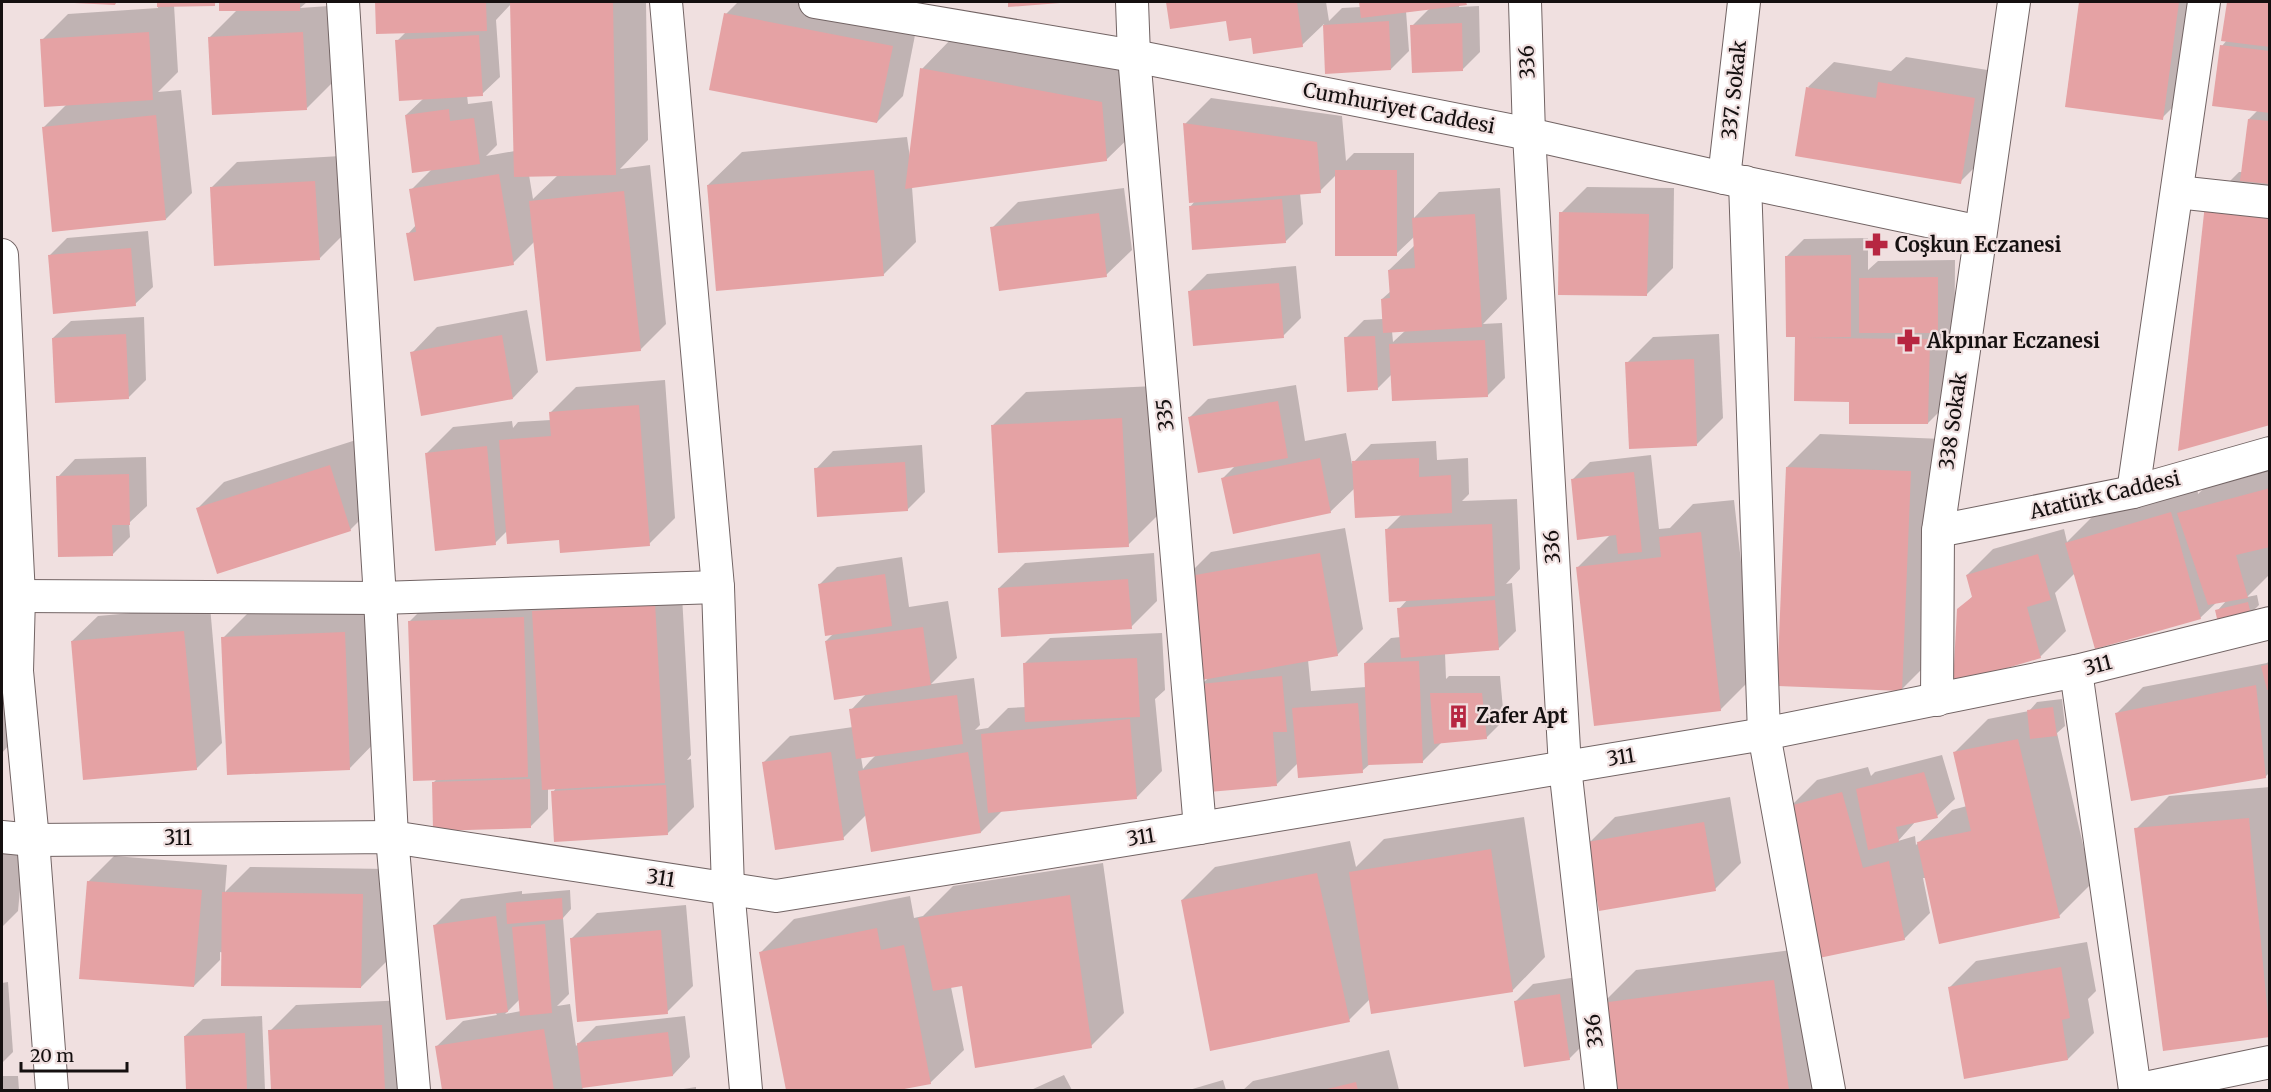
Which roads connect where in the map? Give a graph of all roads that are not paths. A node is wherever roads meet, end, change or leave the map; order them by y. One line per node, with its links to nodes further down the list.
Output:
1 (343, 2): 21 (street)
2 (666, 2): 19 (street)
3 (815, 2): 9 (street, Cumhuriyet Caddesi)
4 (1132, 2): 9 (street, 335)
5 (1525, 2): 10 (street, 336)
6 (1744, 2): 11 (street, 337. Sokak)
7 (2014, 2): 14 (street, 338 Sokak)
8 (2204, 2): 12 (street)
9 (1134, 56): 10 (street, Cumhuriyet Caddesi); 27 (street, 335)
10 (1529, 134): 11 (street, Cumhuriyet Caddesi); 26 (street, 336)
11 (1734, 180): 14 (street, Cumhuriyet Caddesi); 25 (street, 337. Sokak)
12 (2177, 192): 13 (street); 17 (street)
13 (2270, 202)
14 (1980, 232): 18 (street, 338 Sokak)
15 (2, 255): 20 (street)
16 (2270, 453): 17 (street, Atatürk Caddesi)
17 (2133, 492): 18 (street, Atatürk Caddesi)
18 (1938, 531): 24 (street, 338 Sokak)
19 (718, 587): 21 (street); 31 (street)
20 (19, 596): 21 (street); 30 (street)
21 (380, 598): 29 (street)
22 (2270, 623): 23 (street, 311)
23 (2076, 670): 24 (street, 311); 38 (street)
24 (1937, 700): 25 (street, 311)
25 (1764, 734): 26 (street, 311); 37 (street, 337. Sokak)
26 (1565, 767): 27 (street, 311); 36 (street, 336)
27 (1200, 828): 31 (street, 311)
28 (2, 837): 30 (street, 311)
29 (392, 837): 30 (street, 311); 31 (street, 311); 34 (street)
30 (33, 840): 33 (street)
31 (728, 888): 35 (street)
32 (2270, 1062): 38 (street)
33 (52, 1090)
34 (414, 1090)
35 (746, 1090)
36 (1601, 1090)
37 (1829, 1090)
38 (2135, 1090)

